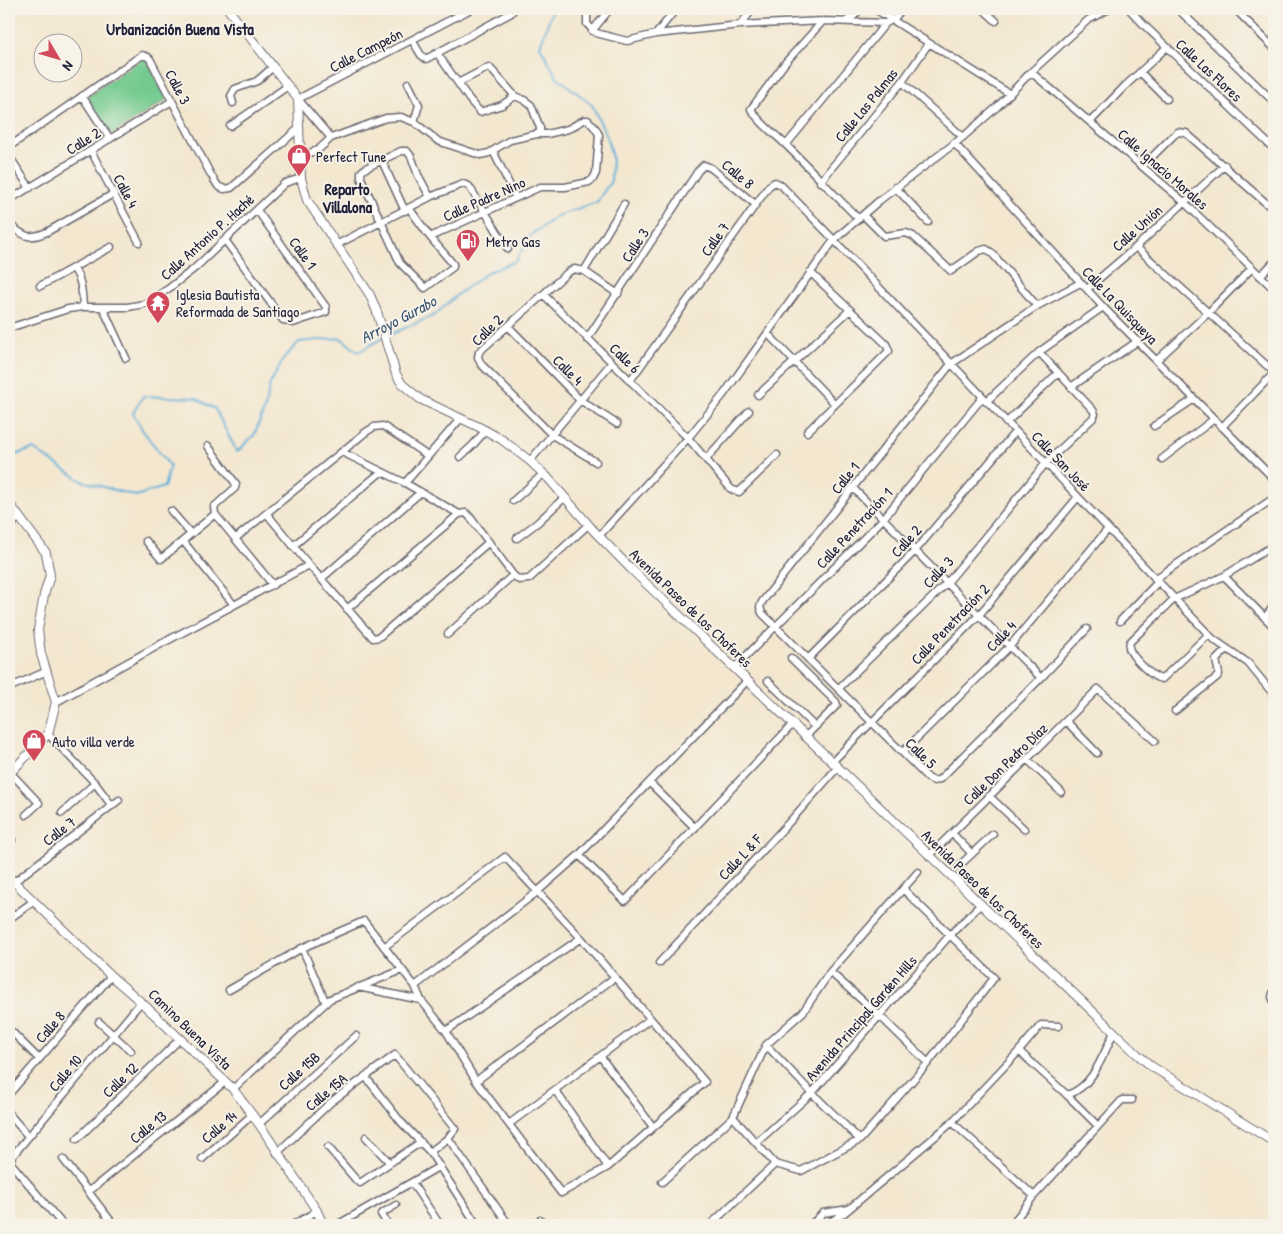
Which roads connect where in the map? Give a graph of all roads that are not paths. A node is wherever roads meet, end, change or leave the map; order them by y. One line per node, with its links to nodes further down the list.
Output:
1 (228, 9): 29 (street)
2 (471, 9): 24 (street, Calle Campeón)
3 (514, 9): 28 (street)
4 (587, 9): 22 (street)
5 (610, 9): 22 (street)
6 (676, 9): 23 (street)
7 (753, 9): 21 (street)
8 (860, 9): 19 (street)
9 (875, 9): 16 (street)
10 (902, 9): 16 (street)
11 (983, 9): 18 (street)
12 (1109, 9): 30 (street)
13 (1129, 9): 26 (street, Calle Las Flores)
14 (1178, 9): 42 (street)
15 (1235, 9): 27 (street)
16 (894, 19): 20 (street); 25 (street)
17 (823, 21): 19 (street); 21 (street); 53 (street)
18 (996, 21)
19 (844, 22): 20 (street)
20 (886, 23): 53 (street)
21 (740, 25): 23 (street)
22 (592, 31): 23 (street)
23 (656, 34)
24 (412, 40): 28 (street); 39 (street, Calle Campeón)
25 (929, 43): 32 (street, Calle Las Palmas); 36 (street)
26 (1167, 48): 31 (street); 55 (street, Calle Las Flores)
27 (1274, 48)
28 (437, 53): 34 (street)
29 (273, 67): 35 (street); 43 (street)
30 (1031, 72): 36 (street); 45 (street, Calle Ignacio Morales)
31 (1141, 73): 40 (street); 45 (street)
32 (902, 82): 49 (street); 65 (street, Calle Las Palmas)
33 (408, 83): 44 (street)
34 (458, 83): 38 (street); 38 (street)
35 (288, 86): 39 (street); 46 (street)
36 (1010, 94): 49 (street)
37 (82, 96): 41 (street, Calle 3); 51 (street); 54 (street, Calle 3)
38 (515, 96): 48 (street)
39 (298, 99): 47 (street, Avenida Paseo de los Choferes); 50 (street)
40 (1167, 99)
41 (172, 101): 47 (street, Calle 3); 51 (street, Calle 2)
42 (1274, 102)
43 (232, 104)
44 (414, 122): 50 (street); 56 (street)
45 (1090, 122): 63 (street, Calle Ignacio Morales)
46 (230, 126)
47 (299, 128): 59 (street, Avenida Paseo de los Choferes)
48 (540, 134): 56 (street); 70 (street, Calle Padre Nino)
49 (963, 137): 52 (street)
50 (331, 138): 59 (street)
51 (110, 139): 57 (street, Calle 2)
52 (954, 143): 67 (street); 97 (street, Calle La Quisqueya)
53 (786, 145): 65 (street)
54 (9, 149)
55 (1274, 149)
56 (493, 151): 70 (street)
57 (91, 152): 66 (street, Calle 2); 68 (street, Calle 4)
58 (9, 156): 66 (street)
59 (301, 156): 64 (street, Avenida Paseo de los Choferes)
60 (382, 161): 69 (street); 76 (street); 80 (street)
61 (704, 165): 74 (street, Calle 8); 101 (street, Calle 3)
62 (1225, 165): 63 (street); 71 (street, Calle Unión); 77 (street)
63 (1143, 166): 71 (street, Calle Ignacio Morales)
64 (301, 178): 75 (street, Calle Antonio P. Haché); 87 (street, Avenida Paseo de los Choferes)
65 (820, 182): 79 (street)
66 (30, 188): 72 (street, Calle 2)
67 (895, 188): 79 (street); 82 (street)
68 (113, 194): 81 (street); 86 (street, Calle 4)
69 (430, 198): 76 (street); 78 (street)
70 (516, 198): 78 (street, Calle Padre Nino)
71 (1184, 202): 89 (street, Calle Unión); 93 (street, Calle Ignacio Morales)
72 (9, 204)
73 (624, 204): 94 (street)
74 (755, 204): 85 (street, Calle 7); 122 (street, Calle 7)
75 (257, 210): 84 (street, Calle Antonio P. Haché); 84 (street, Calle 1)
76 (407, 210): 80 (street); 83 (street)
77 (1274, 210)
78 (484, 212): 83 (street, Calle Padre Nino); 90 (street)
79 (861, 217): 85 (street); 103 (street)
80 (381, 221): 83 (street); 87 (street)
81 (9, 222)
82 (928, 222)
83 (430, 237)
84 (225, 240): 106 (street, Calle Antonio P. Haché)
85 (834, 240): 95 (street); 119 (street, Calle San José)
86 (139, 242)
87 (336, 245): 130 (street, Avenida Paseo de los Choferes)
88 (112, 247): 92 (street)
89 (1136, 247): 99 (street, Calle Unión); 108 (street)
90 (508, 249)
91 (1274, 262): 96 (street)
92 (73, 268): 98 (street); 104 (street)
93 (1252, 268): 96 (street, Calle Ignacio Morales); 108 (street)
94 (584, 271): 101 (street); 102 (street, Calle 2)
95 (810, 272): 107 (street); 111 (street)
96 (1260, 276): 100 (street, Calle Ignacio Morales)
97 (1080, 283): 99 (street, Calle La Quisqueya); 103 (street)
98 (40, 286)
99 (1087, 289): 105 (street, Calle La Quisqueya)
100 (1274, 289)
101 (618, 294): 112 (street, Calle 3)
102 (544, 295): 109 (street, Calle 2); 112 (street, Calle 6)
103 (1037, 306): 119 (street)
104 (83, 307): 106 (street, Calle Antonio P. Haché); 110 (street, Calle Antonio P. Haché)
105 (1103, 307): 113 (street, Calle La Quisqueya); 114 (street, Calle Penetración 1)
106 (103, 308): 115 (street)
107 (850, 310): 118 (street); 128 (street)
108 (1208, 313): 116 (street); 120 (street)
109 (508, 326): 126 (street, Calle 4); 139 (street, Calle 2)
110 (9, 328)
111 (768, 334): 118 (street); 140 (street)
112 (588, 339): 117 (street, Calle 6)
113 (1138, 341): 116 (street, Calle La Quisqueya); 123 (street)
114 (1039, 352): 121 (street, Calle 3); 127 (street, Calle Penetración 1)
115 (126, 358)
116 (1157, 360): 125 (street, Calle La Quisqueya)
117 (612, 362): 122 (street, Calle 6); 126 (street)
118 (794, 362): 124 (street); 128 (street)
119 (951, 364): 127 (street, Calle San José); 155 (street, Calle 1)
120 (1274, 372): 135 (street)
121 (1058, 373): 123 (street, Calle 3); 132 (street)
122 (630, 381): 140 (street, Calle 6)
123 (1071, 387): 150 (street, Calle 3)
124 (758, 395)
125 (1194, 399): 131 (street, Calle La Quisqueya); 134 (street)
126 (580, 400): 133 (street, Calle 4); 139 (street)
127 (984, 400): 132 (street, Calle San José); 167 (street, Calle Penetración 1)
128 (836, 404): 137 (street)
129 (749, 411): 146 (street)
130 (461, 418): 136 (street, Avenida Paseo de los Choferes); 144 (street)
131 (1214, 419): 135 (street, Calle La Quisqueya); 147 (street)
132 (1006, 423): 138 (street, Calle San José)
133 (617, 424)
134 (1154, 426)
135 (1222, 428): 153 (street, Calle La Quisqueya)
136 (486, 430): 145 (street); 148 (street, Avenida Paseo de los Choferes)
137 (807, 432)
138 (1015, 432): 150 (street, Calle San José); 180 (street, Calle 2)
139 (552, 434): 148 (street); 149 (street, Calle 2)
140 (688, 438): 146 (street, Calle 6); 172 (street)
141 (208, 446): 163 (street)
142 (342, 452): 144 (street); 151 (street); 164 (street)
143 (777, 455): 146 (street, Calle 6)
144 (428, 456): 154 (street)
145 (460, 457)
146 (706, 459)
147 (1162, 459)
148 (530, 461): 152 (street, Avenida Paseo de los Choferes)
149 (596, 462)
150 (1046, 463): 158 (street, Calle San José); 186 (street, Calle 3)
151 (381, 472): 154 (street); 179 (street)
152 (543, 474): 157 (street, Avenida Paseo de los Choferes); 160 (street)
153 (1274, 479)
154 (405, 483): 156 (street)
155 (853, 488): 167 (street); 191 (street, Calle 1)
156 (421, 492): 165 (street); 184 (street)
157 (564, 497): 168 (street, Avenida Paseo de los Choferes); 174 (street)
158 (1078, 497): 170 (street, Calle San José); 193 (street, Calle Penetración 2)
159 (1274, 498): 185 (street)
160 (513, 501)
161 (9, 503): 166 (street)
162 (171, 511): 171 (street)
163 (215, 514): 171 (street); 173 (street)
164 (267, 514): 173 (street); 179 (street)
165 (459, 514): 177 (street); 192 (street)
166 (18, 517): 169 (street); 206 (street)
167 (883, 519): 180 (street); 196 (street, Calle Penetración 1)
168 (588, 525): 172 (street, Avenida Paseo de los Choferes); 182 (street)
169 (9, 528)
170 (1108, 529): 185 (street, Calle San José); 201 (street, Calle 4)
171 (191, 534): 176 (street)
172 (599, 536): 205 (street, Avenida Paseo de los Choferes)
173 (236, 538): 187 (street)
174 (517, 538)
175 (146, 541): 176 (street)
176 (183, 541): 189 (street)
177 (489, 542): 182 (street); 192 (street)
178 (1274, 545): 183 (street)
179 (293, 546): 181 (street)
180 (915, 552): 186 (street); 204 (street, Calle 2)
181 (309, 566): 184 (street); 187 (street)
182 (513, 575): 199 (street)
183 (1224, 576): 188 (street); 194 (street)
184 (321, 579): 192 (street)
185 (1157, 580): 188 (street, Calle San José); 195 (street)
186 (947, 583): 193 (street); 210 (street, Calle 3)
187 (273, 585): 189 (street)
188 (1174, 599): 200 (street, Calle San José); 200 (street)
189 (234, 605): 213 (street)
190 (1274, 605): 194 (street)
191 (760, 607): 196 (street, Calle 5)
192 (347, 609)
193 (979, 615): 201 (street); 215 (street, Calle Penetración 2)
194 (1265, 618): 197 (street)
195 (1120, 621)
196 (776, 626): 204 (street, Calle 5); 205 (street, Calle Penetración 1)
197 (1274, 627)
198 (1087, 629): 207 (street, Calle 5)
199 (448, 634)
200 (1208, 635): 202 (street, Calle San José)
201 (1010, 646): 207 (street); 222 (street, Calle 4)
202 (1227, 649): 212 (street, Calle San José); 214 (street)
203 (791, 658): 218 (street)
204 (808, 659): 210 (street, Calle 5)
205 (734, 668): 208 (street, Avenida Paseo de los Choferes)
206 (47, 670): 211 (street); 213 (street)
207 (1041, 678): 222 (street, Calle 5)
208 (747, 681): 217 (street, Avenida Paseo de los Choferes); 228 (street)
209 (768, 681): 218 (street)
210 (838, 689): 215 (street, Calle 5)
211 (9, 690)
212 (1274, 695)
213 (56, 702): 219 (street)
214 (1175, 711)
215 (871, 721): 222 (street, Calle 5); 225 (street, Calle Penetración 2)
216 (1066, 721): 221 (street, Calle Don Pedro Díaz); 223 (street); 224 (street, Calle Don Pedro Díaz)
217 (792, 725): 220 (street, Avenida Paseo de los Choferes); 235 (street)
218 (815, 727): 220 (street)
219 (48, 734): 226 (street); 227 (street)
220 (805, 737): 225 (street, Avenida Paseo de los Choferes)
221 (1154, 741)
222 (903, 752)
223 (1097, 753)
224 (1027, 760): 229 (street); 230 (street, Calle Don Pedro Díaz)
225 (835, 765): 241 (street, Avenida Paseo de los Choferes); 254 (street, Calle L & F)
226 (9, 773): 234 (street)
227 (95, 783): 232 (street); 233 (street)
228 (650, 783): 235 (street); 240 (street)
229 (1061, 792)
230 (989, 796): 236 (street); 237 (street, Calle Don Pedro Díaz)
231 (120, 800): 232 (street, Calle 7)
232 (112, 806): 244 (street, Calle 7)
233 (62, 813)
234 (26, 815)
235 (695, 828): 240 (street)
236 (1024, 829)
237 (952, 833): 239 (street); 241 (street, Calle Don Pedro Díaz)
238 (993, 834): 239 (street)
239 (972, 854): 242 (street)
240 (579, 855): 246 (street)
241 (929, 856): 248 (street, Avenida Paseo de los Choferes)
242 (958, 867)
243 (918, 872): 245 (street)
244 (11, 880): 247 (street, Camino Buena Vista)
245 (902, 889): 250 (street); 256 (street)
246 (537, 892): 251 (street); 252 (street); 259 (street)
247 (34, 901): 249 (street); 257 (street, Camino Buena Vista)
248 (980, 905): 250 (street, Avenida Principal Garden Hills); 273 (street, Avenida Paseo de los Choferes)
249 (9, 919)
250 (950, 935): 267 (street, Avenida Principal Garden Hills); 282 (street)
251 (581, 938): 258 (street); 272 (street)
252 (384, 947): 253 (street); 255 (street)
253 (302, 948): 261 (street); 266 (street)
254 (660, 963)
255 (402, 970): 259 (street); 260 (street)
256 (830, 972): 267 (street); 277 (street)
257 (111, 976): 264 (street, Camino Buena Vista); 281 (street, Calle 8)
258 (614, 978): 268 (street); 284 (street)
259 (415, 986): 263 (street)
260 (358, 987): 263 (street); 266 (street)
261 (229, 990)
262 (1274, 990): 265 (street)
263 (421, 1000): 272 (street)
264 (141, 1002): 274 (street, Calle 10); 276 (street, Camino Buena Vista)
265 (1274, 1002)
266 (326, 1003): 286 (street)
267 (880, 1016): 282 (street); 288 (street, Avenida Principal Garden Hills)
268 (650, 1019): 280 (street); 299 (street)
269 (99, 1022): 274 (street)
270 (1059, 1026): 279 (street)
271 (9, 1029): 281 (street)
272 (446, 1031): 284 (street)
273 (1114, 1032): 290 (street); 306 (street, Avenida Paseo de los Choferes)
274 (113, 1035): 278 (street); 300 (street, Calle 10)
275 (356, 1036): 296 (street, Calle 15B)
276 (181, 1038): 285 (street, Camino Buena Vista); 303 (street, Calle 12)
277 (766, 1045): 288 (street); 294 (street)
278 (131, 1051)
279 (1019, 1051): 290 (street); 295 (street)
280 (600, 1056): 287 (street); 299 (street)
281 (39, 1059): 289 (street, Calle 8)
282 (928, 1063): 304 (street)
283 (365, 1076): 302 (street, Calle 15A); 305 (street); 310 (street, Calle 15A)
284 (476, 1081): 297 (street)
285 (225, 1082): 286 (street, Camino Buena Vista); 320 (street, Calle 13)
286 (234, 1089): 293 (street, Camino Buena Vista)
287 (555, 1090): 297 (street); 317 (street)
288 (812, 1093): 304 (street); 307 (street, Avenida Principal Garden Hills)
289 (9, 1094)
290 (1067, 1095): 298 (street)
291 (1132, 1100): 298 (street)
292 (9, 1114): 300 (street)
293 (252, 1115): 296 (street, Camino Buena Vista); 312 (street, Calle 14)
294 (733, 1117): 307 (street); 318 (street)
295 (952, 1122): 321 (street); 323 (street)
296 (259, 1124): 310 (street, Camino Buena Vista)
297 (509, 1124): 317 (street)
298 (1098, 1126): 321 (street)
299 (653, 1127): 317 (street)
300 (28, 1136): 313 (street, Calle 10)
301 (366, 1137): 314 (street)
302 (448, 1138): 309 (street); 336 (street)
303 (77, 1139)
304 (860, 1140): 315 (street)
305 (421, 1142): 309 (street); 314 (street)
306 (1274, 1142)
307 (756, 1143): 315 (street)
308 (328, 1147): 314 (street)
309 (430, 1152): 316 (street)
310 (278, 1153): 324 (street, Camino Buena Vista)
311 (63, 1159): 320 (street)
312 (202, 1159)
313 (9, 1160): 328 (street)
314 (390, 1163)
315 (775, 1164): 338 (street)
316 (440, 1166): 319 (street); 335 (street)
317 (608, 1166)
318 (662, 1182)
319 (412, 1183): 332 (street); 334 (street)
320 (88, 1192): 329 (street)
321 (1034, 1196): 341 (street)
322 (396, 1205): 333 (street)
323 (849, 1209): 339 (street); 340 (street)
324 (317, 1211): 330 (street); 331 (street, Camino Buena Vista)
325 (540, 1220): 337 (street)
326 (9, 1222): 327 (street)
327 (11, 1225)
328 (63, 1225)
329 (114, 1225)
330 (293, 1225)
331 (323, 1225)
332 (337, 1225)
333 (388, 1225)
334 (440, 1225)
335 (478, 1225)
336 (508, 1225)
337 (531, 1225)
338 (710, 1225)
339 (810, 1225)
340 (825, 1225)
341 (1012, 1225)

